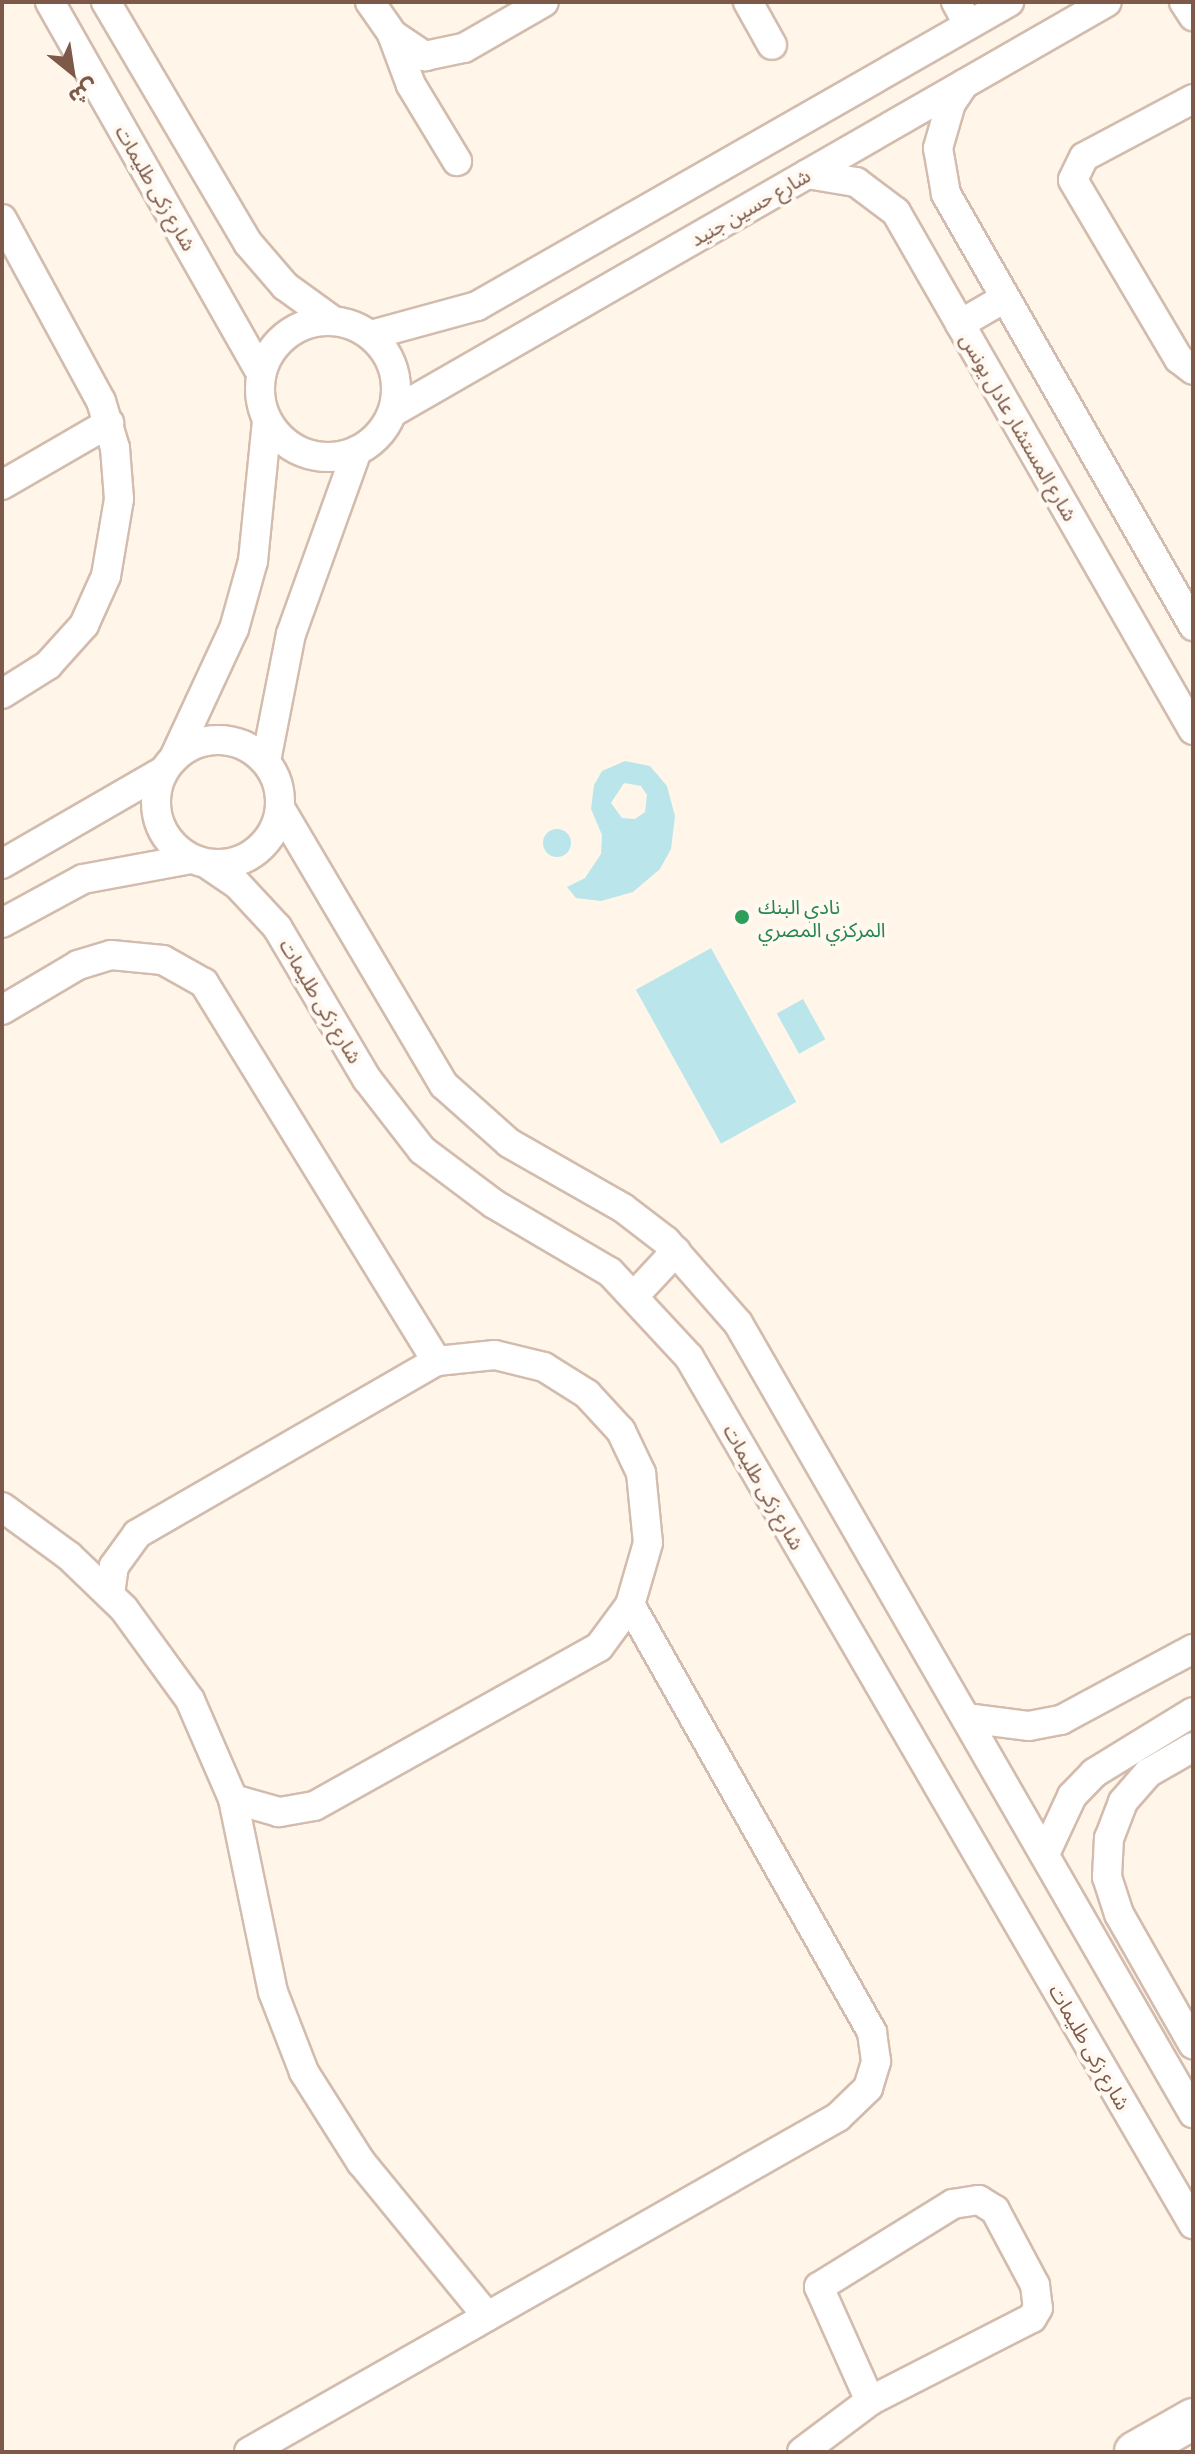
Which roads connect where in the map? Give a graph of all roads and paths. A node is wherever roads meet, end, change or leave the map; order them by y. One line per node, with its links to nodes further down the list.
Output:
1 (50, 2): 23 (street, شارع زكى طليمات)
2 (106, 2): 19 (street)
3 (370, 2): 11 (street)
4 (544, 2): 11 (street)
5 (748, 2): 12 (street)
6 (1009, 2): 9 (street)
7 (1107, 2): 13 (street, شارع حسين جنيد)
8 (1184, 2): 10 (street)
9 (962, 13): 21 (street)
10 (1193, 16)
11 (392, 34): 15 (street)
12 (772, 45)
13 (964, 84): 16 (street, شارع حسين جنيد); 18 (street)
14 (1193, 99): 22 (street)
15 (457, 161)
16 (807, 174): 20 (street, شارع المستشار عادل يونس); 24 (street, شارع حسين جنيد)
17 (2, 219): 26 (street)
18 (1005, 298): 20 (street); 29 (street)
19 (332, 320): 21 (street); 23 (street)
20 (960, 324): 31 (street, شارع المستشار عادل يونس)
21 (371, 335): 24 (street)
22 (1193, 370)
23 (261, 374): 25 (street)
24 (393, 412): 27 (street)
25 (267, 421): 27 (street); 33 (street)
26 (109, 423): 28 (street); 30 (street)
27 (357, 451): 32 (street)
28 (2, 485)
29 (1193, 626)
30 (2, 694)
31 (1193, 730)
32 (266, 761): 33 (street); 34 (street)
33 (168, 764): 35 (street); 36 (street)
34 (280, 808): 35 (street); 39 (street)
35 (199, 861): 37 (street); 40 (street, شارع زكى طليمات)
36 (2, 864)
37 (2, 923)
38 (2, 1010): 41 (street)
39 (676, 1251): 40 (street); 47 (street)
40 (635, 1295): 56 (street, شارع زكى طليمات)
41 (437, 1361): 43 (street); 44 (street)
42 (2, 1507): 43 (street)
43 (110, 1594): 49 (street)
44 (630, 1605): 49 (street); 57 (street)
45 (1193, 1649): 47 (street)
46 (1193, 1712): 50 (street)
47 (966, 1718): 50 (street)
48 (1193, 1747): 51 (street)
49 (233, 1799): 57 (street)
50 (1045, 1854): 52 (street)
51 (1172, 2010): 52 (street); 53 (street)
52 (1144, 2027): 54 (street)
53 (1193, 2044): 54 (street)
54 (1163, 2061): 55 (street)
55 (1193, 2113)
56 (1193, 2224)
57 (487, 2316): 60 (street)
58 (870, 2401): 58 (street); 61 (street)
59 (1193, 2419): 62 (street)
60 (249, 2452)
61 (802, 2452)
62 (1135, 2452)

